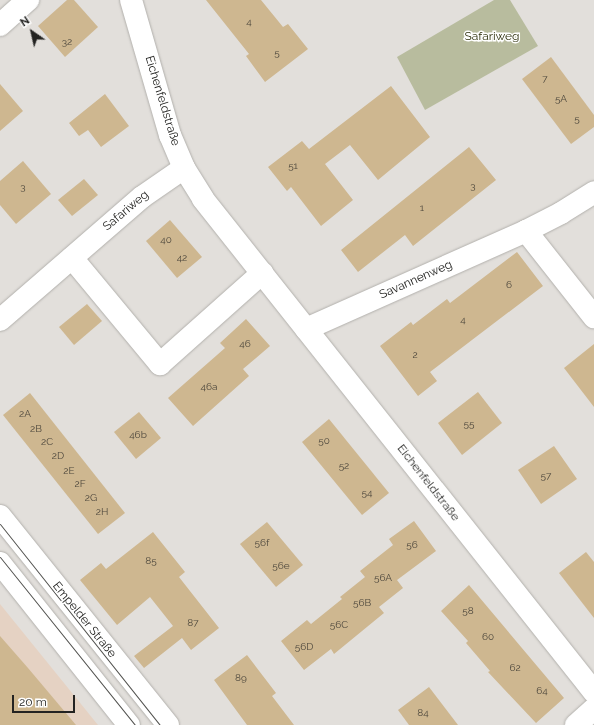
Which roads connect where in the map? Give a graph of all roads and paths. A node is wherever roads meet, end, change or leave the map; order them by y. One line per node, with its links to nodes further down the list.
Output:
1 (28, 0): 3 (street)
2 (131, 0): 4 (street, Eichenfeldstraße)
3 (0, 25)
4 (184, 168): 7 (street, Safariweg); 8 (street, Eichenfeldstraße)
5 (594, 192): 6 (street, Savannenweg)
6 (526, 231): 9 (street); 11 (street, Savannenweg)
7 (72, 258): 8 (street); 10 (street, Safariweg)
8 (262, 273): 11 (street, Eichenfeldstraße)
9 (594, 317)
10 (0, 320)
11 (306, 329): 14 (street, Eichenfeldstraße)
12 (0, 516): 17 (street, Empelder Straße)
13 (0, 563): 16 (street)
14 (594, 692)
15 (594, 709): 18 (street)
16 (129, 725)
17 (168, 725)
18 (576, 725)

